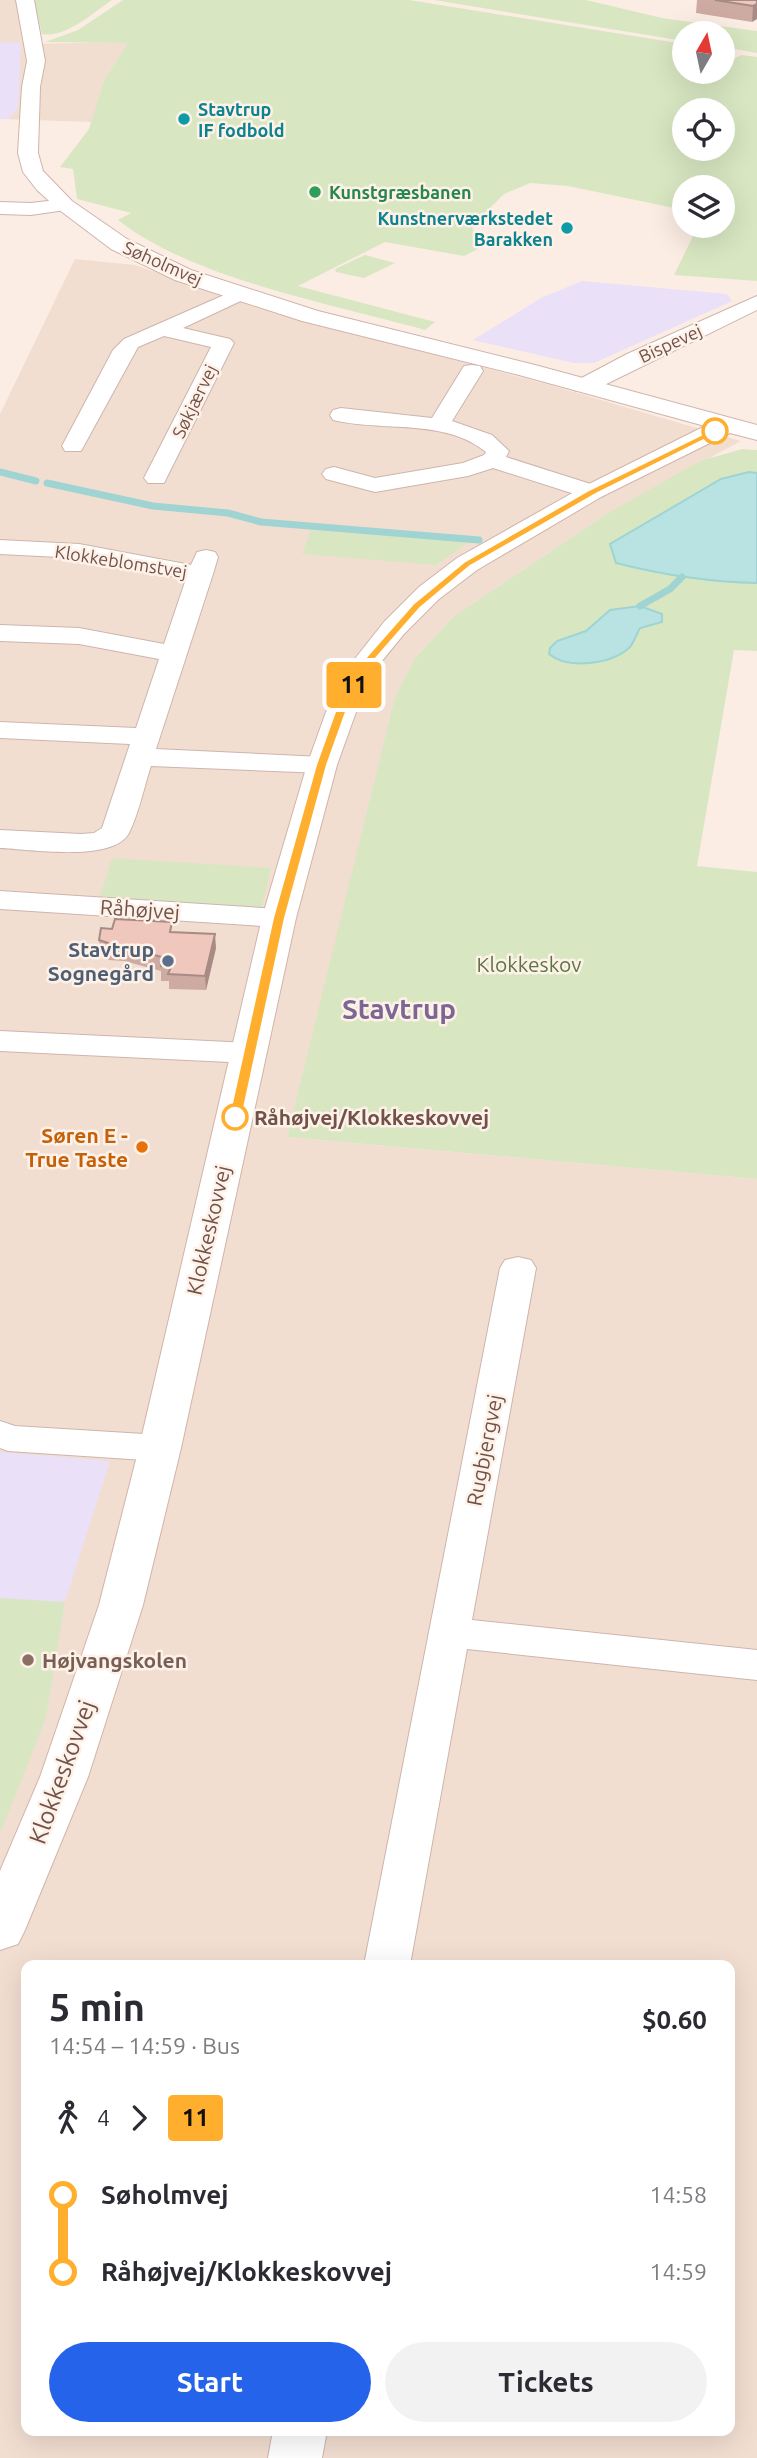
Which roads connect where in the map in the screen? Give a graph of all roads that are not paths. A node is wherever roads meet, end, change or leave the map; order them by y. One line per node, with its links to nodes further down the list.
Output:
1 (25, 0): 2 (street, Søholmvej)
2 (65, 205): 3 (street); 4 (street, Søholmvej)
3 (0, 208)
4 (240, 294): 6 (street); 8 (street, Søholmvej)
5 (757, 302): 8 (street, Bispevej)
6 (161, 329): 13 (street); 16 (street, Søkjærvej)
7 (472, 371): 10 (street)
8 (584, 386): 11 (street, Søholmvej)
9 (341, 415): 10 (street)
10 (439, 424): 14 (street)
11 (727, 425): 12 (street, Søholmvej); 17 (street, Klokkeskovvej)
12 (757, 433)
13 (73, 446)
14 (492, 460): 15 (street); 17 (street)
15 (334, 474)
16 (156, 478)
17 (593, 492): 23 (street, Klokkeskovvej)
18 (0, 547): 20 (street, Klokkeblomstvej)
19 (0, 633): 20 (street)
20 (174, 654): 22 (street, Klokkeblomstvej)
21 (0, 730): 22 (street)
22 (143, 747): 23 (street); 24 (street, Klokkeblomstvej)
23 (322, 765): 26 (street, Klokkeskovvej)
24 (0, 839)
25 (0, 900): 26 (street, Råhøjvej)
26 (279, 918): 28 (street, Klokkeskovvej)
27 (0, 1041): 28 (street)
28 (250, 1053): 31 (street, Klokkeskovvej)
29 (518, 1268): 32 (street, Rugbjergvej)
30 (0, 1434): 31 (street)
31 (160, 1448): 34 (street, Klokkeskovvej)
32 (449, 1632): 33 (street); 35 (street, Rugbjergvej)
33 (757, 1665)
34 (0, 1930)
35 (388, 1960)
36 (299, 2436): 37 (street)
37 (295, 2458)

